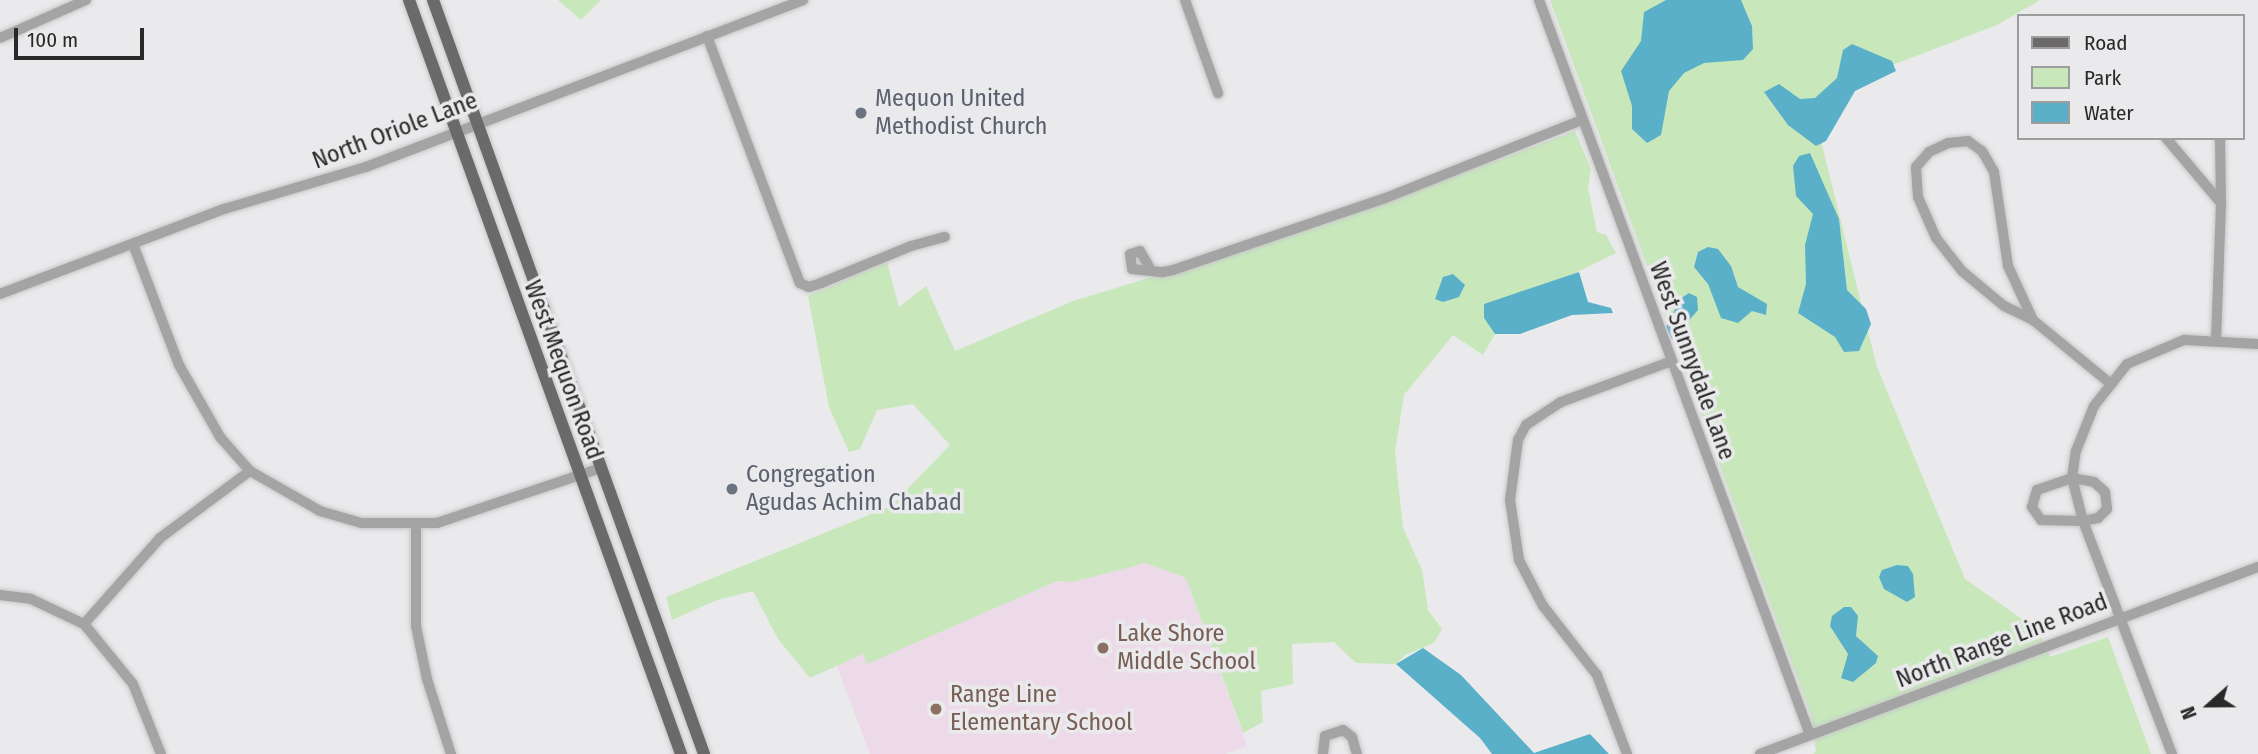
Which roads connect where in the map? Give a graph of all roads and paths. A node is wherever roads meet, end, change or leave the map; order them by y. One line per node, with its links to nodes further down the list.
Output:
1 (86, 0): 8 (street)
2 (409, 0): 12 (main road, West Mequon Road)
3 (433, 0): 11 (main road, West Mequon Road)
4 (803, 0): 7 (street, North Oriole Lane)
5 (1185, 0): 9 (street)
6 (1539, 0): 10 (street, West Sunnydale Lane)
7 (707, 36): 11 (street, North Oriole Lane); 16 (street)
8 (0, 38)
9 (1218, 93)
10 (1582, 120): 18 (street); 23 (street, West Sunnydale Lane)
11 (476, 123): 12 (street, North Oriole Lane); 25 (main road, West Mequon Road)
12 (455, 132): 17 (street, North Oriole Lane); 27 (main road, West Mequon Road)
13 (2168, 140): 15 (street)
14 (2220, 140): 15 (street)
15 (2221, 202): 21 (street)
16 (945, 237)
17 (133, 243): 19 (street, North Oriole Lane); 26 (street)
18 (1151, 270)
19 (0, 294)
20 (2033, 320): 20 (street); 24 (street)
21 (2216, 340): 22 (street); 24 (street)
22 (2258, 344)
23 (1669, 362): 35 (street, West Sunnydale Lane); 42 (street)
24 (2111, 384): 28 (street)
25 (600, 467): 27 (street); 39 (main road, West Mequon Road)
26 (250, 471): 30 (street); 34 (street)
27 (579, 477): 30 (street); 38 (main road, West Mequon Road)
28 (2072, 478): 29 (street); 29 (street); 29 (street)
29 (2083, 521): 33 (street)
30 (416, 526): 37 (street)
31 (2258, 567): 33 (street, North Range Line Road)
32 (0, 595): 34 (street)
33 (2121, 619): 35 (street, North Range Line Road); 44 (street)
34 (84, 624): 36 (street)
35 (1810, 736): 43 (street, North Range Line Road)
36 (161, 754)
37 (451, 754)
38 (681, 754)
39 (704, 754)
40 (1323, 754): 41 (street)
41 (1357, 754)
42 (1628, 754)
43 (1760, 754)
44 (2172, 754)

